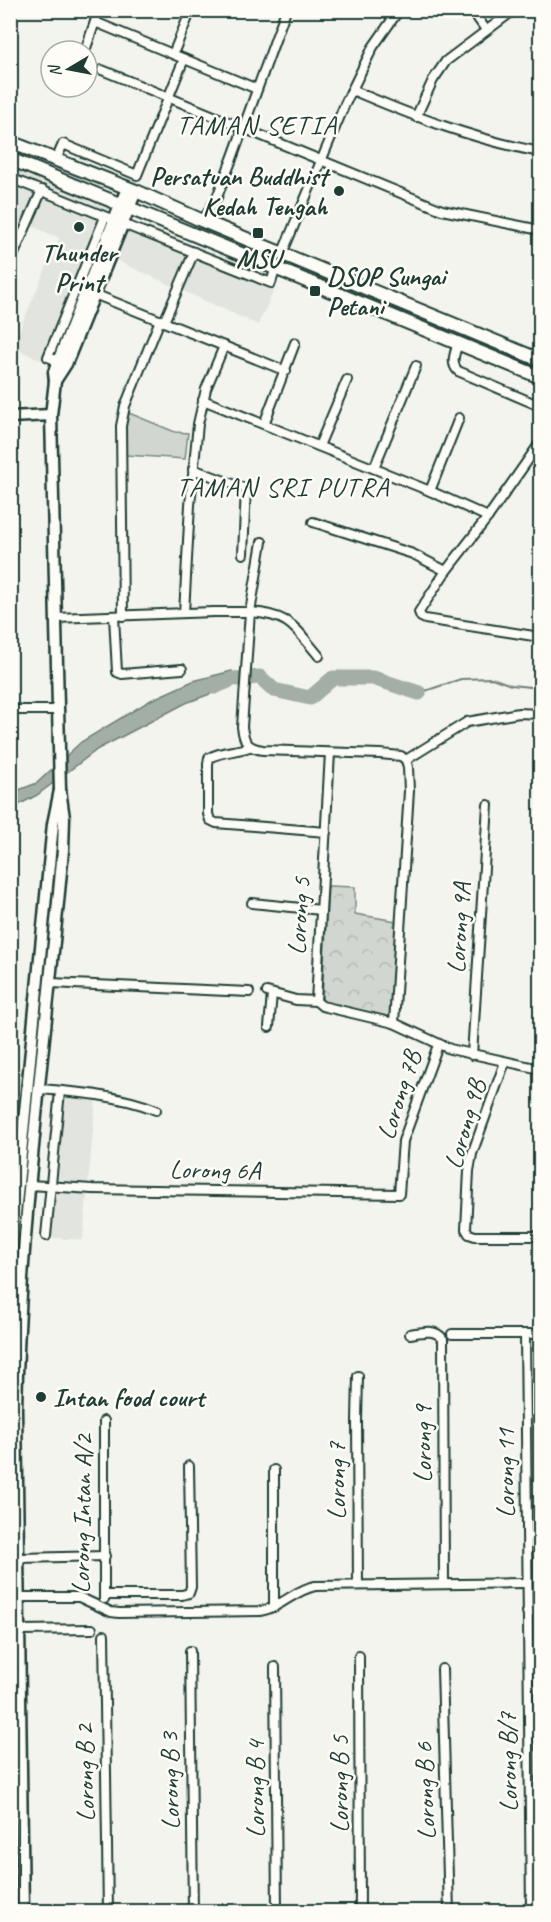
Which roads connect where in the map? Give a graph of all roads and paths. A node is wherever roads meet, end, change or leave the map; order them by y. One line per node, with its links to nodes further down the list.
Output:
1 (99, 10): 7 (street)
2 (191, 10): 10 (street)
3 (286, 10): 13 (street)
4 (399, 10): 14 (street)
5 (472, 10): 8 (street)
6 (514, 10): 8 (street)
7 (94, 22): 9 (street); 10 (street)
8 (486, 30): 16 (street)
9 (89, 39)
10 (173, 54): 11 (street)
11 (184, 59): 13 (street); 15 (street)
12 (102, 70): 15 (street)
13 (257, 89): 17 (street)
14 (352, 90): 16 (street); 22 (street)
15 (168, 98): 17 (street); 21 (street)
16 (416, 117): 19 (street)
17 (243, 129): 22 (street); 28 (street)
18 (10, 142): 21 (main road)
19 (540, 152)
20 (10, 159): 26 (main road)
21 (56, 160): 25 (main road)
22 (321, 160): 29 (street); 31 (street)
23 (10, 178): 24 (street)
24 (42, 190): 27 (street); 32 (street)
25 (131, 190): 26 (main road); 28 (main road)
26 (125, 205): 27 (main road); 33 (main road)
27 (114, 220): 30 (street); 34 (main road); 46 (main road)
28 (203, 221): 31 (main road)
29 (540, 230)
30 (194, 252): 33 (street); 36 (street)
31 (282, 254): 35 (main road)
32 (10, 263)
33 (276, 267): 37 (main road)
34 (94, 294): 36 (street); 46 (main road)
35 (430, 314): 37 (main road); 41 (main road)
36 (162, 321): 40 (street); 65 (street)
37 (424, 328): 38 (main road)
38 (458, 343): 44 (main road); 48 (street)
39 (295, 344): 43 (street)
40 (224, 346): 43 (street); 47 (street)
41 (540, 360)
42 (416, 366): 55 (street)
43 (286, 371): 52 (street)
44 (540, 377)
45 (347, 380): 54 (street)
46 (55, 381): 49 (main road)
47 (203, 400): 52 (street); 56 (street)
48 (540, 406)
49 (51, 415): 50 (main road); 66 (main road)
50 (10, 417)
51 (459, 418): 57 (street)
52 (264, 424): 54 (street)
53 (540, 443): 58 (street)
54 (320, 446): 55 (street)
55 (374, 468): 57 (street)
56 (193, 469): 61 (street); 64 (street)
57 (430, 491): 58 (street)
58 (488, 517): 62 (street)
59 (313, 522): 62 (street)
60 (262, 542): 63 (street)
61 (243, 554)
62 (446, 571): 67 (street)
63 (250, 612): 64 (street); 68 (street); 73 (street)
64 (184, 613): 65 (street)
65 (119, 616): 66 (street); 69 (street)
66 (56, 618): 71 (main road)
67 (540, 637)
68 (319, 656)
69 (182, 669)
70 (10, 710): 71 (street)
71 (59, 710): 76 (main road)
72 (540, 714): 75 (street)
73 (249, 747): 74 (street); 78 (street)
74 (330, 753): 75 (street); 78 (street, Lorong 5)
75 (406, 760): 84 (street)
76 (60, 786): 81 (main road); 96 (main road)
77 (488, 805): 87 (street, Lorong 9A)
78 (326, 832): 80 (street, Lorong 5)
79 (252, 903): 80 (street)
80 (321, 910): 83 (street, Lorong 5)
81 (51, 983): 82 (street); 90 (main road)
82 (249, 992)
83 (316, 1001): 84 (street); 85 (street)
84 (394, 1023): 86 (street)
85 (268, 1027)
86 (438, 1045): 87 (street); 95 (street, Lorong 7B)
87 (472, 1055): 88 (street)
88 (506, 1062): 89 (street); 98 (street, Lorong 9B)
89 (540, 1069)
90 (40, 1089): 91 (street); 93 (main road)
91 (60, 1091): 92 (street); 94 (street)
92 (156, 1110)
93 (30, 1185): 94 (street, Lorong 6A); 106 (main road)
94 (50, 1188): 95 (street, Lorong 6A); 97 (street)
95 (399, 1194)
96 (14, 1202): 99 (main road)
97 (46, 1236)
98 (540, 1236)
99 (10, 1266)
100 (540, 1323): 104 (street)
101 (410, 1334): 114 (street, Lorong 9)
102 (452, 1334): 103 (street)
103 (525, 1335): 104 (street); 113 (street, Lorong 11)
104 (540, 1335)
105 (358, 1376): 115 (street, Lorong 7)
106 (16, 1409): 108 (main road); 112 (main road)
107 (104, 1420): 111 (street, Lorong Intan A/2)
108 (10, 1427)
109 (189, 1466): 116 (street)
110 (274, 1470): 118 (street)
111 (105, 1556): 112 (street); 116 (street, Lorong Intan A/2)
112 (20, 1558): 117 (main road)
113 (527, 1583): 114 (street); 121 (street, Lorong 11)
114 (444, 1584): 115 (street)
115 (358, 1585): 118 (street)
116 (105, 1595): 119 (street, Lorong Intan A/2)
117 (20, 1597): 119 (street); 123 (main road)
118 (274, 1607): 119 (street)
119 (102, 1608)
120 (540, 1611): 121 (street)
121 (527, 1612): 136 (street, Lorong B/7)
122 (92, 1629): 123 (street)
123 (20, 1630): 129 (main road)
124 (104, 1635): 131 (street, Lorong B 2)
125 (190, 1651): 132 (street, Lorong B 3)
126 (359, 1656): 134 (street, Lorong B 5)
127 (275, 1667): 133 (street, Lorong B 4)
128 (442, 1669): 135 (street, Lorong B 6)
129 (16, 1783): 130 (main road)
130 (23, 1911)
131 (108, 1911)
132 (193, 1911)
133 (277, 1911)
134 (360, 1911)
135 (449, 1911)
136 (531, 1911)

